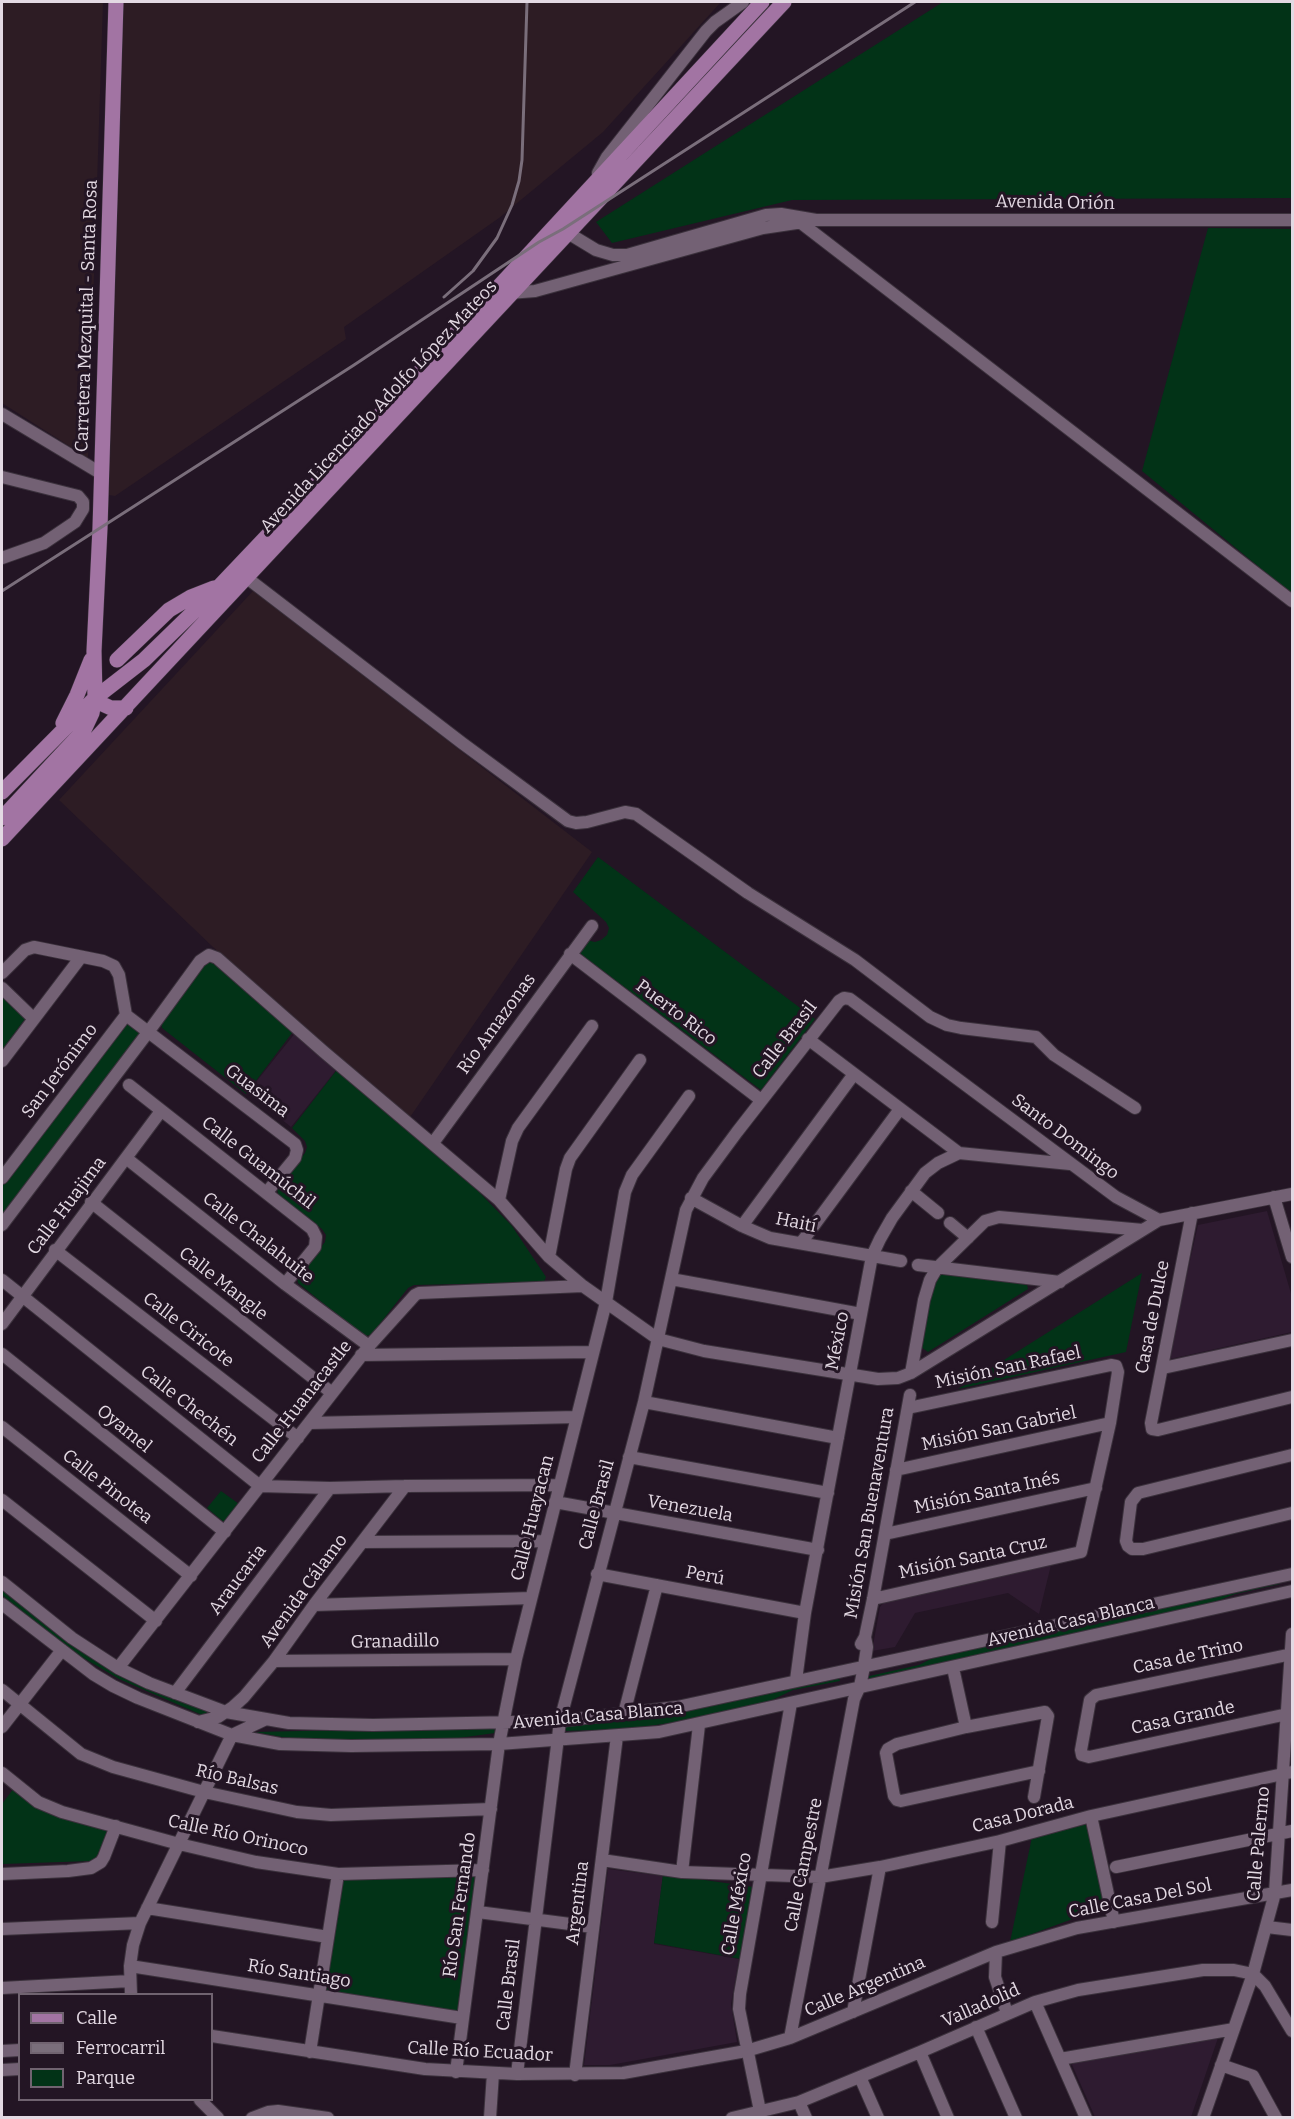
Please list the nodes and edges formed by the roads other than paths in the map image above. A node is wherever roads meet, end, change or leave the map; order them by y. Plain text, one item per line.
1 (116, 2) edge
2 (743, 2) edge
3 (762, 2) edge
4 (784, 2) edge
5 (593, 182) junction
6 (596, 203) junction
7 (795, 219) junction
8 (1293, 220) edge
9 (555, 223) junction
10 (568, 233) junction
11 (628, 260) junction
12 (496, 288) junction
13 (512, 293) junction
14 (2, 414) edge
15 (102, 474) junction
16 (2, 477) edge
17 (2, 558) edge
18 (247, 578) junction
19 (219, 586) junction
20 (1293, 601) edge
21 (95, 632) junction
22 (94, 651) junction
23 (117, 660) junction
24 (144, 660) junction
25 (95, 698) junction
26 (126, 708) junction
27 (57, 734) junction
28 (2, 792) edge
29 (2, 818) edge
30 (2, 839) edge
31 (592, 926) dead end
32 (570, 954) junction
33 (81, 957) junction
34 (2, 973) edge
35 (2, 988) edge
36 (844, 998) joint
37 (126, 1015) junction
38 (33, 1018) junction
39 (592, 1026) dead end
40 (149, 1031) junction
41 (808, 1039) junction
42 (640, 1060) dead end
43 (2, 1062) edge
44 (854, 1074) junction
45 (129, 1085) dead end
46 (689, 1096) dead end
47 (761, 1100) junction
48 (1135, 1108) dead end
49 (900, 1109) junction
50 (161, 1111) junction
51 (433, 1143) junction
52 (959, 1153) junction
53 (126, 1158) junction
54 (1071, 1164) junction
55 (2, 1178) edge
56 (910, 1191) junction
57 (267, 1192) junction
58 (1293, 1194) edge
59 (1274, 1197) junction
60 (691, 1198) junction
61 (499, 1200) junction
62 (91, 1202) junction
63 (938, 1213) dead end
64 (1192, 1213) junction
65 (1159, 1220) junction
66 (950, 1222) dead end
67 (2, 1225) edge
68 (742, 1226) junction
69 (1143, 1230) junction
70 (968, 1238) junction
71 (801, 1244) junction
72 (56, 1250) junction
73 (872, 1256) junction
74 (549, 1257) junction
75 (1293, 1257) edge
76 (901, 1262) dead end
77 (918, 1265) dead end
78 (937, 1268) junction
79 (671, 1279) junction
80 (2, 1280) edge
81 (1060, 1282) junction
82 (285, 1284) junction
83 (583, 1286) junction
84 (22, 1297) junction
85 (606, 1302) junction
86 (861, 1314) junction
87 (2, 1324) edge
88 (658, 1339) junction
89 (1293, 1340) edge
90 (365, 1351) junction
91 (593, 1352) junction
92 (2, 1354) edge
93 (1162, 1368) junction
94 (912, 1373) junction
95 (850, 1374) junction
96 (332, 1393) junction
97 (1293, 1397) edge
98 (909, 1401) joint
99 (644, 1402) junction
100 (577, 1417) junction
101 (309, 1423) junction
102 (1110, 1423) junction
103 (2, 1427) edge
104 (298, 1438) junction
105 (838, 1438) junction
106 (1293, 1455) edge
107 (629, 1457) junction
108 (896, 1470) junction
109 (560, 1485) junction
110 (260, 1486) junction
111 (405, 1486) junction
112 (330, 1488) junction
113 (1096, 1488) junction
114 (828, 1493) junction
115 (2, 1500) edge
116 (555, 1502) junction
117 (1293, 1513) edge
118 (613, 1514) junction
119 (225, 1532) junction
120 (885, 1534) junction
121 (546, 1541) junction
122 (362, 1542) junction
123 (818, 1550) junction
124 (597, 1574) junction
125 (1293, 1574) edge
126 (191, 1576) junction
127 (2, 1582) edge
128 (657, 1586) junction
129 (1293, 1591) edge
130 (531, 1598) junction
131 (873, 1599) junction
132 (2, 1604) edge
133 (314, 1605) junction
134 (805, 1613) junction
135 (156, 1621) junction
136 (1293, 1635) edge
137 (62, 1650) junction
138 (1292, 1654) edge
139 (104, 1659) junction
140 (516, 1659) junction
141 (274, 1661) junction
142 (118, 1668) junction
143 (860, 1668) junction
144 (953, 1668) junction
145 (93, 1674) junction
146 (796, 1680) junction
147 (2, 1690) edge
148 (856, 1691) junction
149 (175, 1693) junction
150 (791, 1703) junction
151 (20, 1704) junction
152 (226, 1712) junction
153 (1290, 1713) edge
154 (624, 1714) junction
155 (264, 1720) junction
156 (560, 1721) junction
157 (198, 1722) junction
158 (503, 1722) junction
159 (699, 1725) junction
160 (2, 1727) edge
161 (966, 1727) junction
162 (232, 1735) junction
163 (617, 1736) junction
164 (557, 1740) junction
165 (499, 1744) junction
166 (1082, 1755) joint
167 (1039, 1771) junction
168 (2, 1773) edge
169 (1288, 1773) edge
170 (204, 1792) junction
171 (1034, 1797) dead end
172 (491, 1809) junction
173 (1091, 1816) junction
174 (116, 1826) junction
175 (1293, 1831) edge
176 (1279, 1833) junction
177 (1000, 1841) junction
178 (179, 1844) junction
179 (602, 1860) junction
180 (880, 1867) junction
181 (1116, 1867) dead end
182 (483, 1870) junction
183 (682, 1872) junction
184 (2, 1874) edge
185 (338, 1874) junction
186 (760, 1875) junction
187 (820, 1877) junction
188 (1293, 1890) edge
189 (1275, 1893) junction
190 (147, 1908) junction
191 (478, 1912) junction
192 (535, 1920) junction
193 (992, 1922) dead end
194 (1114, 1922) junction
195 (140, 1923) junction
196 (593, 1927) junction
197 (1267, 1927) junction
198 (2, 1929) edge
199 (1293, 1930) edge
200 (328, 1937) junction
201 (996, 1952) junction
202 (130, 1966) junction
203 (1253, 1974) junction
204 (130, 1982) junction
205 (2, 1988) edge
206 (131, 1993) edge
207 (319, 1996) junction
208 (1035, 2002) junction
209 (853, 2012) junction
210 (1007, 2013) junction
211 (462, 2018) junction
212 (976, 2027) junction
213 (1234, 2029) junction
214 (1293, 2031) edge
215 (213, 2036) edge
216 (790, 2038) junction
217 (18, 2050) edge
218 (2, 2051) edge
219 (746, 2051) junction
220 (310, 2052) junction
221 (920, 2052) junction
222 (1060, 2059) junction
223 (1221, 2065) junction
224 (18, 2069) edge
225 (2, 2070) edge
226 (456, 2072) junction
227 (493, 2073) junction
228 (517, 2074) junction
229 (575, 2075) junction
230 (860, 2077) junction
231 (201, 2101) edge
232 (799, 2102) junction
233 (760, 2112) junction
234 (1274, 2116) edge
235 (218, 2118) edge
236 (252, 2118) edge
237 (328, 2118) edge
238 (490, 2118) edge
239 (732, 2118) edge
240 (806, 2118) edge
241 (878, 2118) edge
242 (948, 2118) edge
243 (1016, 2118) edge
244 (1086, 2118) edge
245 (1203, 2118) edge

1 - 15 main road, Carretera Mezquital - Santa Rosa
2 - 5 street
3 - 5 main road, Avenida Licenciado Adolfo López Mateos
4 - 6 main road, Avenida Licenciado Adolfo López Mateos
5 - 6 street
5 - 9 main road, Avenida Licenciado Adolfo López Mateos
6 - 10 main road, Avenida Licenciado Adolfo López Mateos
7 - 8 street, Avenida Orión
7 - 11 street, Avenida Orión
7 - 20 street
9 - 10 street, Avenida Orión
9 - 12 main road, Avenida Licenciado Adolfo López Mateos
10 - 11 street, Avenida Orión
10 - 13 main road, Avenida Licenciado Adolfo López Mateos
11 - 13 street, Avenida Orión
12 - 13 street, Avenida Orión
12 - 19 main road, Avenida Licenciado Adolfo López Mateos
13 - 18 main road, Avenida Licenciado Adolfo López Mateos
14 - 15 street
15 - 21 main road, Carretera Mezquital - Santa Rosa
16 - 17 street
18 - 26 main road, Avenida Licenciado Adolfo López Mateos
18 - 48 street
19 - 23 main road
19 - 24 main road, Avenida Licenciado Adolfo López Mateos
21 - 22 main road, Carretera Mezquital - Santa Rosa
21 - 23 main road
22 - 25 main road
22 - 27 main road
23 - 24 main road
24 - 25 main road, Avenida Licenciado Adolfo López Mateos
25 - 26 main road
25 - 27 main road, Avenida Licenciado Adolfo López Mateos
25 - 29 main road
26 - 30 main road, Avenida Licenciado Adolfo López Mateos
27 - 28 main road, Avenida Licenciado Adolfo López Mateos
31 - 32 street, Río Amazonas
32 - 47 street, Puerto Rico
32 - 51 street, Río Amazonas
33 - 34 street
33 - 37 street
33 - 38 street
35 - 38 street
36 - 41 street, Calle Brasil
36 - 54 street, Santo Domingo
37 - 40 street
37 - 55 street, San Jerónimo
38 - 43 street
39 - 61 street
40 - 51 street
40 - 57 street, Guasima
40 - 67 street
41 - 44 street
41 - 47 street, Calle Brasil
42 - 74 street
44 - 49 street
44 - 68 street
45 - 50 street, Calle Guamúchil
46 - 85 street, Calle Huayacan
47 - 60 street, Calle Brasil
49 - 52 street
49 - 71 street
50 - 53 street, Calle Huajima
50 - 57 street, Calle Guamúchil
51 - 61 street
52 - 54 street
52 - 56 street, México
53 - 62 street, Calle Huajima
53 - 82 street, Calle Chalahuite
54 - 65 street, Santo Domingo
56 - 63 street
56 - 73 street, México
57 - 82 street, Calle Guamúchil
58 - 59 street
59 - 64 street
59 - 75 street
60 - 68 street, Haití
60 - 79 street, Calle Brasil
61 - 74 street
62 - 72 street, Calle Huajima
62 - 96 street, Calle Mangle
64 - 65 street
64 - 93 street, Casa de Dulce
65 - 69 street
66 - 70 street
68 - 71 street, Haití
69 - 70 street
69 - 81 street
70 - 78 street
71 - 73 street, Haití
72 - 84 street, Calle Huajima
72 - 104 street, Calle Ciricote
73 - 76 street, Haití
73 - 86 street, México
74 - 83 street
77 - 78 street
78 - 81 street
78 - 94 street
79 - 86 street
79 - 88 street, Calle Brasil
80 - 84 street, Calle Chechén
81 - 94 street
82 - 90 street, Calle Chalahuite
83 - 85 street
83 - 90 street, Calle Huanacastle
84 - 87 street, Calle Huajima
84 - 110 street, Calle Chechén
85 - 88 street
85 - 91 street, Calle Huayacan
86 - 95 street, México
88 - 95 street
88 - 99 street, Calle Brasil
89 - 93 street
90 - 91 street
90 - 96 street, Calle Huanacastle
91 - 100 street, Calle Huayacan
92 - 119 street, Oyamel
93 - 97 street, Casa de Dulce
94 - 95 street
95 - 105 street, México
96 - 101 street, Calle Huanacastle
98 - 102 street, Misión San Rafael
98 - 108 street, Misión San Buenaventura
99 - 105 street
99 - 107 street, Calle Brasil
100 - 101 street
100 - 109 street, Calle Huayacan
101 - 104 street, Calle Huanacastle
102 - 108 street, Misión San Gabriel
102 - 113 street
103 - 126 street, Calle Pinotea
104 - 110 street, Calle Huanacastle
105 - 114 street, México
106 - 117 street
107 - 114 street
107 - 118 street, Calle Brasil
108 - 120 street, Misión San Buenaventura
109 - 111 street
109 - 116 street, Calle Huayacan
110 - 112 street
110 - 119 street, Calle Huanacastle
111 - 112 street
111 - 122 street, Avenida Cálamo
112 - 149 street, Araucaria
113 - 120 street, Misión Santa Inés
113 - 131 street, Misión Santa Cruz
114 - 123 street, México
115 - 135 street
116 - 118 street, Venezuela
116 - 121 street, Calle Huayacan
118 - 123 street, Venezuela
118 - 124 street, Calle Brasil
119 - 126 street, Calle Huanacastle
120 - 131 street, Misión San Buenaventura
121 - 122 street
121 - 130 street, Calle Huayacan
122 - 133 street, Avenida Cálamo
123 - 134 street, México
124 - 128 street, Perú
124 - 156 street, Calle Brasil
125 - 143 street, Avenida Casa Blanca
126 - 135 street, Calle Huanacastle
127 - 139 street, Avenida Casa Blanca
128 - 134 street, Perú
128 - 154 street
129 - 144 street, Avenida Casa Blanca
130 - 133 street
130 - 140 street, Calle Huayacan
131 - 143 street, Misión San Buenaventura
132 - 137 street, Avenida Casa Blanca
133 - 141 street, Avenida Cálamo
134 - 146 street, México
135 - 142 street, Calle Huanacastle
136 - 138 street, Calle Palermo
137 - 145 street, Avenida Casa Blanca
137 - 151 street
138 - 153 street, Calle Palermo
138 - 166 street, Casa de Trino
139 - 142 street, Avenida Casa Blanca
139 - 145 street
140 - 141 street, Granadillo
140 - 158 street, Calle Huayacan
141 - 152 street, Avenida Cálamo
142 - 149 street, Avenida Casa Blanca
143 - 146 street, Avenida Casa Blanca
143 - 148 street, Calle Campestre
144 - 148 street, Avenida Casa Blanca
144 - 161 street
145 - 157 street, Avenida Casa Blanca
146 - 154 street, Avenida Casa Blanca
147 - 151 street, Río Balsas
148 - 150 street, Avenida Casa Blanca
148 - 187 street, Calle Campestre
149 - 152 street, Avenida Casa Blanca
150 - 159 street, Avenida Casa Blanca
150 - 186 street, Calle México
151 - 160 street
151 - 170 street, Río Balsas
152 - 155 street, Avenida Casa Blanca
152 - 157 street
152 - 162 street
153 - 166 street, Casa Grande
153 - 169 street, Calle Palermo
154 - 156 street, Avenida Casa Blanca
155 - 158 street, Avenida Casa Blanca
155 - 162 street
156 - 158 street, Avenida Casa Blanca
156 - 164 street, Calle Brasil
157 - 162 street, Avenida Casa Blanca
158 - 165 street, Calle Huayacan
159 - 163 street, Avenida Casa Blanca
159 - 183 street
161 - 167 street
161 - 167 street
162 - 165 street, Avenida Casa Blanca
162 - 170 street
163 - 164 street, Avenida Casa Blanca
163 - 179 street, Argentina
164 - 165 street, Avenida Casa Blanca
164 - 192 street, Calle Brasil
165 - 172 street, Río San Fernando
167 - 171 street
168 - 174 street, Calle Río Orinoco
169 - 173 street, Casa Dorada
169 - 176 street, Calle Palermo
170 - 172 street, Río Balsas
170 - 178 street
172 - 182 street, Río San Fernando
173 - 177 street, Casa Dorada
173 - 194 street
174 - 178 street, Calle Río Orinoco
174 - 184 street
175 - 176 street
176 - 181 street
176 - 189 street, Calle Palermo
177 - 180 street, Casa Dorada
177 - 193 street
178 - 185 street, Calle Río Orinoco
178 - 190 street
179 - 183 street, Casa Dorada
179 - 196 street, Argentina
180 - 187 street, Casa Dorada
180 - 209 street
182 - 185 street, Calle Río Orinoco
182 - 191 street, Río San Fernando
183 - 186 street, Casa Dorada
185 - 200 street
186 - 187 street, Casa Dorada
186 - 219 street, Calle México
187 - 216 street, Calle Campestre
188 - 189 street, Calle Casa Del Sol
189 - 194 street, Calle Casa Del Sol
189 - 197 street, Calle Palermo
190 - 195 street
190 - 200 street
191 - 192 street
191 - 211 street, Río San Fernando
192 - 196 street
192 - 228 street, Calle Brasil
194 - 201 street, Calle Casa Del Sol
195 - 198 street
195 - 202 street
196 - 229 street, Argentina
197 - 199 street
197 - 203 street, Calle Palermo
200 - 207 street
201 - 209 street, Calle Argentina
201 - 210 street
202 - 204 street
202 - 207 street, Río Santiago
203 - 208 street, Valladolid
203 - 213 street, Calle Palermo
203 - 214 street
204 - 205 street
204 - 206 street
207 - 211 street, Río Santiago
207 - 220 street
208 - 210 street, Valladolid
208 - 222 street
209 - 216 street, Calle Argentina
210 - 212 street, Valladolid
211 - 226 street, Río San Fernando
212 - 221 street, Valladolid
212 - 243 street
213 - 222 street
213 - 223 street, Calle Palermo
215 - 220 street, Calle Río Ecuador
216 - 219 street, Calle Argentina
217 - 218 street
219 - 229 street, Calle Río Ecuador
219 - 233 street, Calle México
220 - 226 street, Calle Río Ecuador
221 - 230 street, Valladolid
221 - 242 street
222 - 244 street
223 - 234 street
223 - 245 street, Calle Palermo
224 - 225 street
226 - 227 street, Calle Río Ecuador
227 - 228 street, Calle Río Ecuador
227 - 238 street
228 - 229 street, Calle Río Ecuador
230 - 232 street, Valladolid
230 - 241 street
231 - 235 street
232 - 233 street, Valladolid
232 - 240 street
233 - 239 street, Valladolid
236 - 237 street

